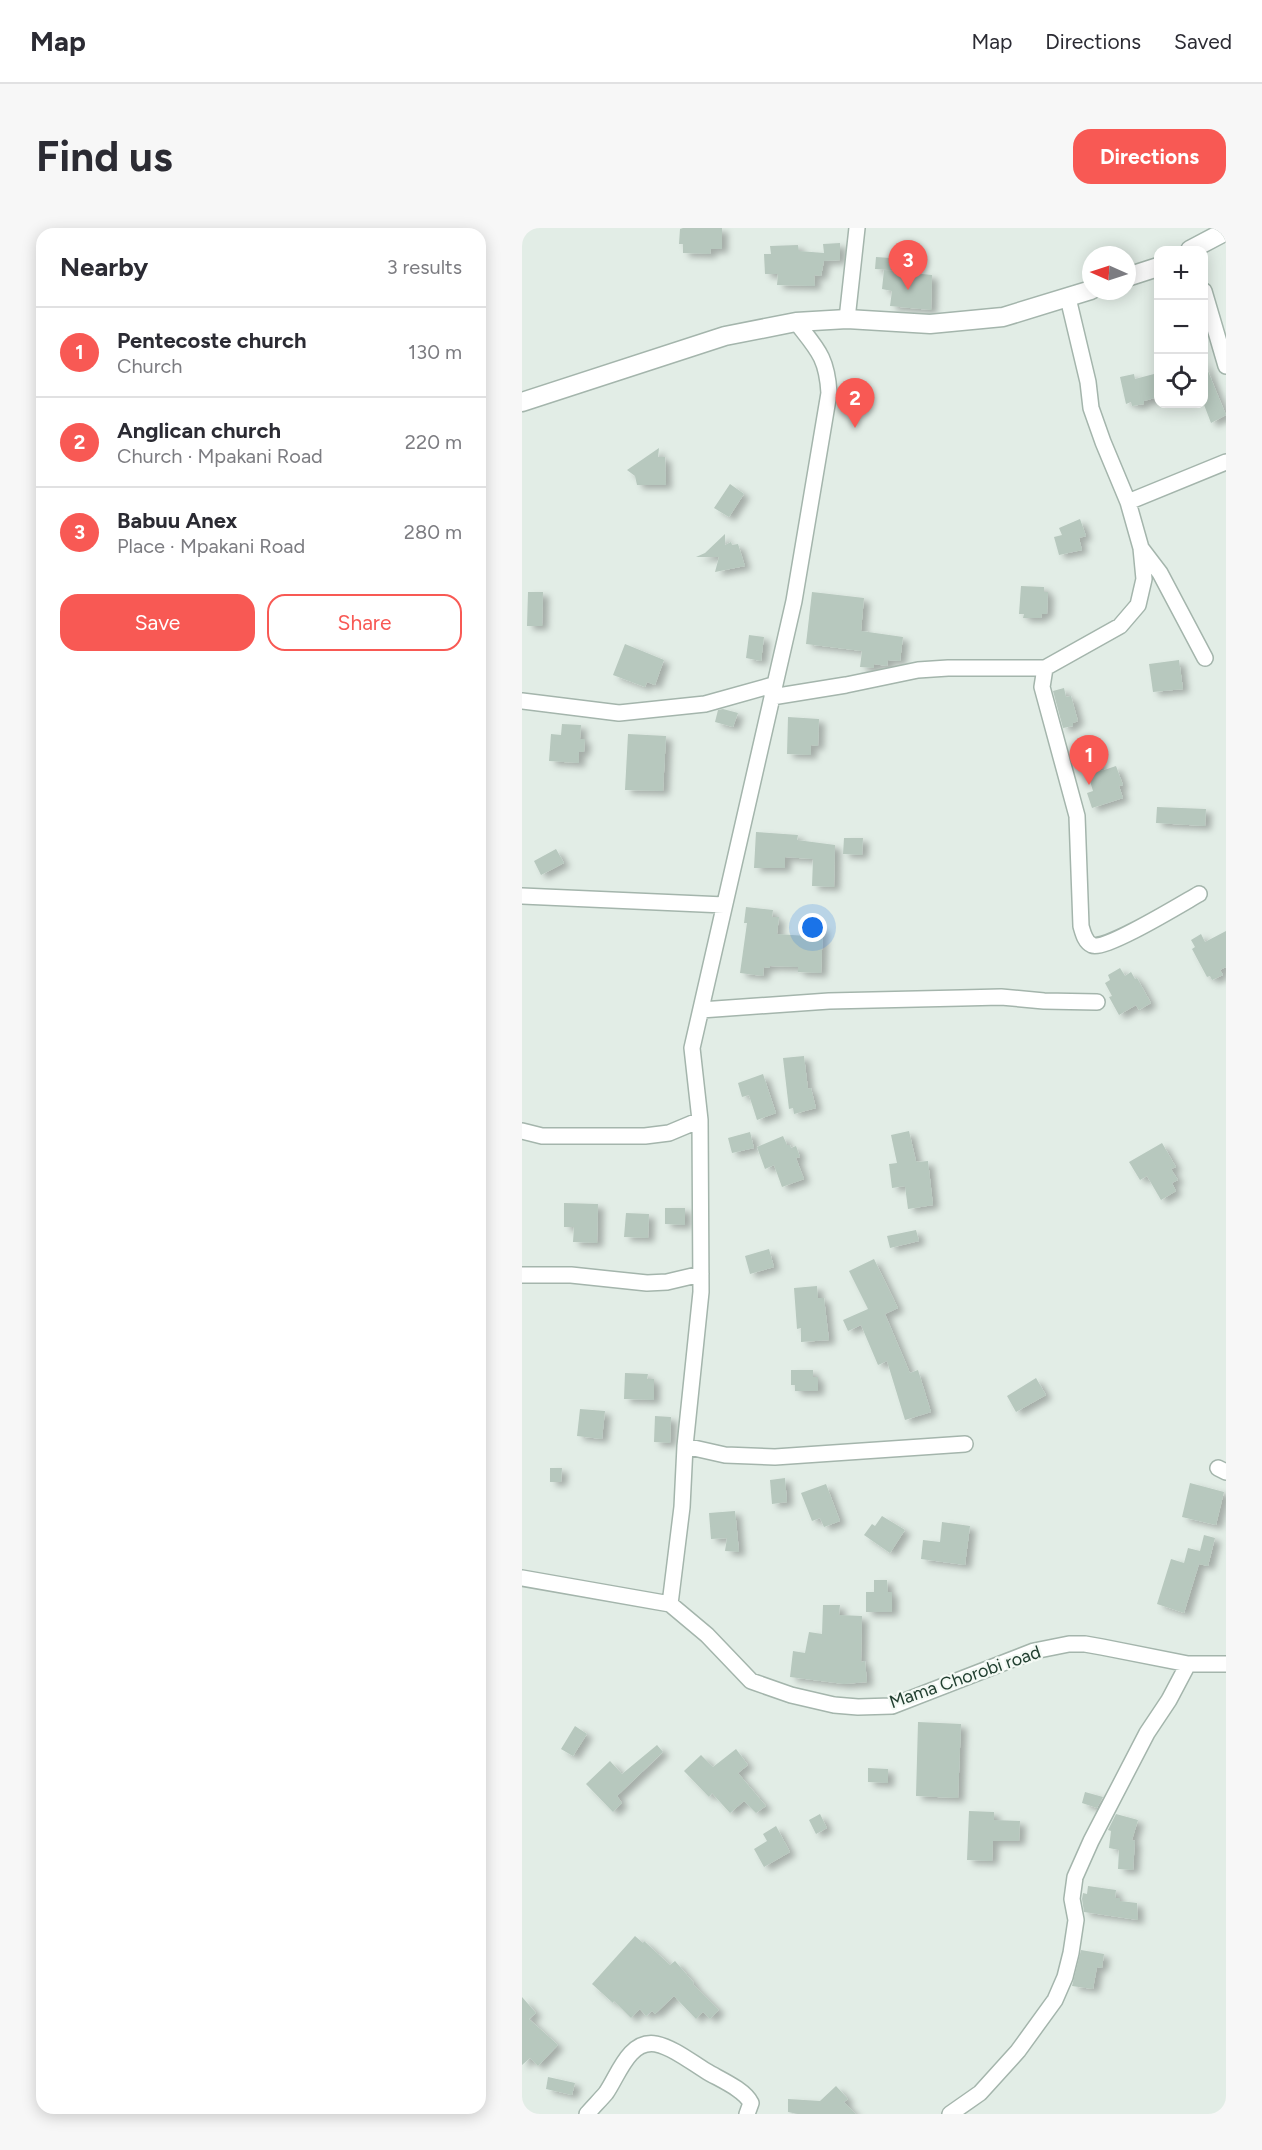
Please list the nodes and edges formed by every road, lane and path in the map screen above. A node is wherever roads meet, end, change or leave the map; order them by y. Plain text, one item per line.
1 (857, 228) edge
2 (1226, 231) edge
3 (1198, 246) edge
4 (1154, 268) edge
5 (1136, 275) edge
6 (1082, 293) edge
7 (1068, 298) junction
8 (1206, 300) edge
9 (847, 319) junction
10 (796, 322) junction
11 (1226, 366) edge
12 (522, 402) edge
13 (1226, 462) edge
14 (1128, 502) junction
15 (1141, 549) junction
16 (1205, 658) dead end
17 (1045, 668) junction
18 (772, 691) junction
19 (522, 701) edge
20 (1199, 894) dead end
21 (522, 896) edge
22 (724, 905) junction
23 (1097, 1002) dead end
24 (701, 1010) junction
25 (700, 1120) junction
26 (522, 1131) edge
27 (701, 1274) junction
28 (522, 1275) edge
29 (965, 1444) dead end
30 (685, 1446) junction
31 (522, 1578) edge
32 (670, 1604) junction
33 (1188, 1664) junction
34 (1226, 1664) edge
35 (587, 2114) edge
36 (747, 2114) edge
37 (950, 2114) edge

1 - 9 street
2 - 3 street
4 - 5 street
6 - 7 street
7 - 9 street
7 - 14 street
8 - 11 street
9 - 10 street
10 - 12 street
10 - 18 street
13 - 14 street
14 - 15 street
15 - 16 street
15 - 17 street
17 - 18 street
17 - 20 street
18 - 19 street
18 - 22 street
21 - 22 street
22 - 24 street
23 - 24 street
24 - 25 street
25 - 26 street
25 - 27 street
27 - 28 street
27 - 30 street
29 - 30 street
30 - 32 street
31 - 32 street, Mama Chorobi road
32 - 33 street, Mama Chorobi road
33 - 34 street, Mama Chorobi road
33 - 37 street
35 - 36 street

